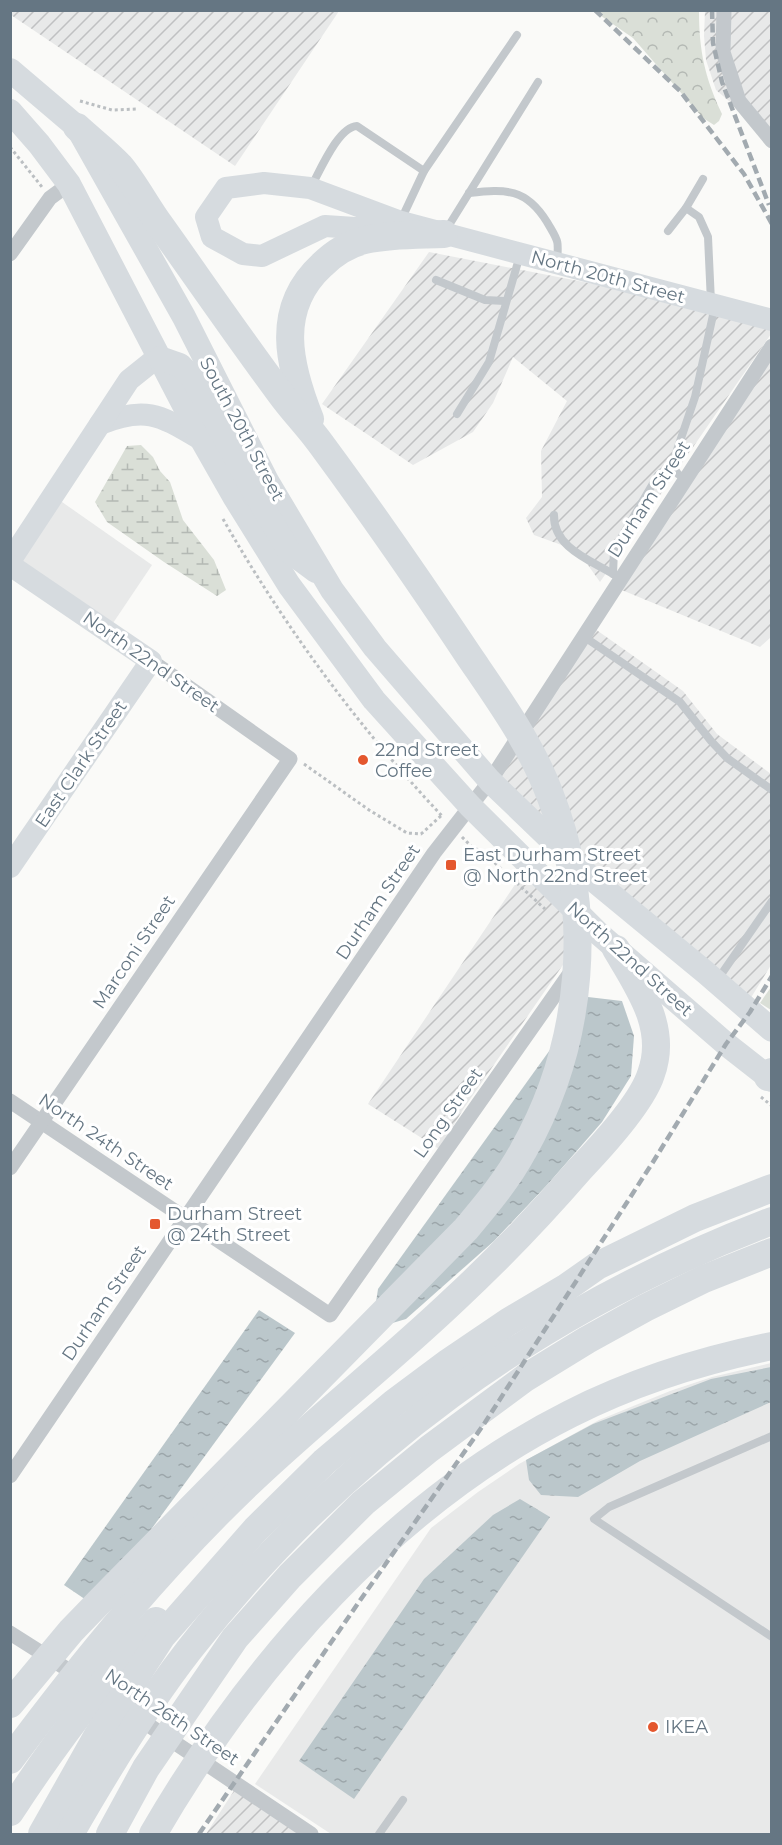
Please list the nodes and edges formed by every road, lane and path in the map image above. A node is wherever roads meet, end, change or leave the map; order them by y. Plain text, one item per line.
1 (724, 10) edge
2 (518, 35) dead end
3 (10, 70) edge
4 (538, 82) dead end
5 (137, 109) dead end
6 (10, 111) edge
7 (78, 114) junction
8 (771, 141) edge
9 (424, 171) junction
10 (703, 179) dead end
11 (69, 184) junction
12 (310, 188) junction
13 (469, 193) junction
14 (686, 208) junction
15 (400, 222) junction
16 (668, 231) dead end
17 (444, 234) junction
18 (10, 254) edge
19 (520, 254) junction
20 (557, 263) junction
21 (436, 280) dead end
22 (505, 301) junction
23 (713, 304) junction
24 (771, 320) edge
25 (771, 346) edge
26 (160, 358) junction
27 (457, 414) dead end
28 (100, 424) junction
29 (202, 440) junction
30 (319, 441) junction
31 (680, 474) junction
32 (554, 515) dead end
33 (10, 563) edge
34 (616, 577) junction
35 (325, 578) junction
36 (583, 636) junction
37 (151, 661) junction
38 (290, 759) junction
39 (490, 781) junction
40 (771, 790) edge
41 (470, 806) junction
42 (442, 815) dead end
43 (10, 867) edge
44 (771, 901) edge
45 (607, 941) junction
46 (716, 982) junction
47 (771, 1030) edge
48 (770, 1076) edge
49 (10, 1101) edge
50 (42, 1122) junction
51 (10, 1168) edge
52 (771, 1188) edge
53 (186, 1218) junction
54 (771, 1221) edge
55 (771, 1252) edge
56 (330, 1315) joint
57 (771, 1346) edge
58 (771, 1436) edge
59 (10, 1476) edge
60 (10, 1633) edge
61 (771, 1637) edge
62 (128, 1669) junction
63 (10, 1704) edge
64 (10, 1760) edge
65 (403, 1800) dead end
66 (10, 1812) edge
67 (42, 1834) edge
68 (70, 1834) edge
69 (110, 1834) edge
70 (153, 1834) edge
71 (311, 1834) edge
72 (380, 1834) edge

1 - 8 street
2 - 9 lane
3 - 7 main road, South 20th Street
4 - 13 lane
5 - 7 path
6 - 11 main road, South 20th Street
7 - 30 highway
7 - 35 main road, South 20th Street
9 - 12 lane
9 - 15 lane
10 - 14 lane
11 - 18 street
11 - 26 main road, South 20th Street
12 - 15 street, North 20th Street
12 - 17 street, North 20th Street
13 - 17 lane
13 - 20 lane
14 - 16 lane
14 - 23 lane
15 - 17 street, North 20th Street
17 - 19 street, North 20th Street
17 - 30 highway
19 - 20 street, North 20th Street
19 - 22 lane
20 - 23 street, North 20th Street
21 - 22 lane
22 - 27 lane
23 - 24 street, North 20th Street
23 - 31 lane
25 - 31 street, Durham Street
26 - 28 street
26 - 29 main road, South 20th Street
26 - 35 main road
28 - 29 street
28 - 33 street
29 - 41 main road, South 20th Street
30 - 63 highway
31 - 34 street, Durham Street
31 - 34 lane
32 - 34 lane
33 - 37 street, North 22nd Street
34 - 36 street, Durham Street
35 - 39 main road, South 20th Street
36 - 39 street, Durham Street
36 - 40 lane
37 - 38 street, North 22nd Street
37 - 43 street, East Clark Street
38 - 42 path
38 - 50 street, Marconi Street
39 - 41 street, Durham Street
39 - 46 main road, North 22nd Street
41 - 45 main road, North 22nd Street
41 - 53 street, Durham Street
44 - 46 lane
45 - 48 main road, North 22nd Street
45 - 56 street, Long Street
45 - 64 highway
46 - 47 main road, North 22nd Street
49 - 50 street, North 24th Street
50 - 51 street, Marconi Street
50 - 53 street, North 24th Street
52 - 62 highway
53 - 56 street, North 24th Street
53 - 59 street, Durham Street
54 - 68 highway
55 - 69 highway
57 - 70 highway
58 - 61 lane
60 - 71 street, North 26th Street
62 - 66 highway
62 - 67 highway
65 - 72 lane

